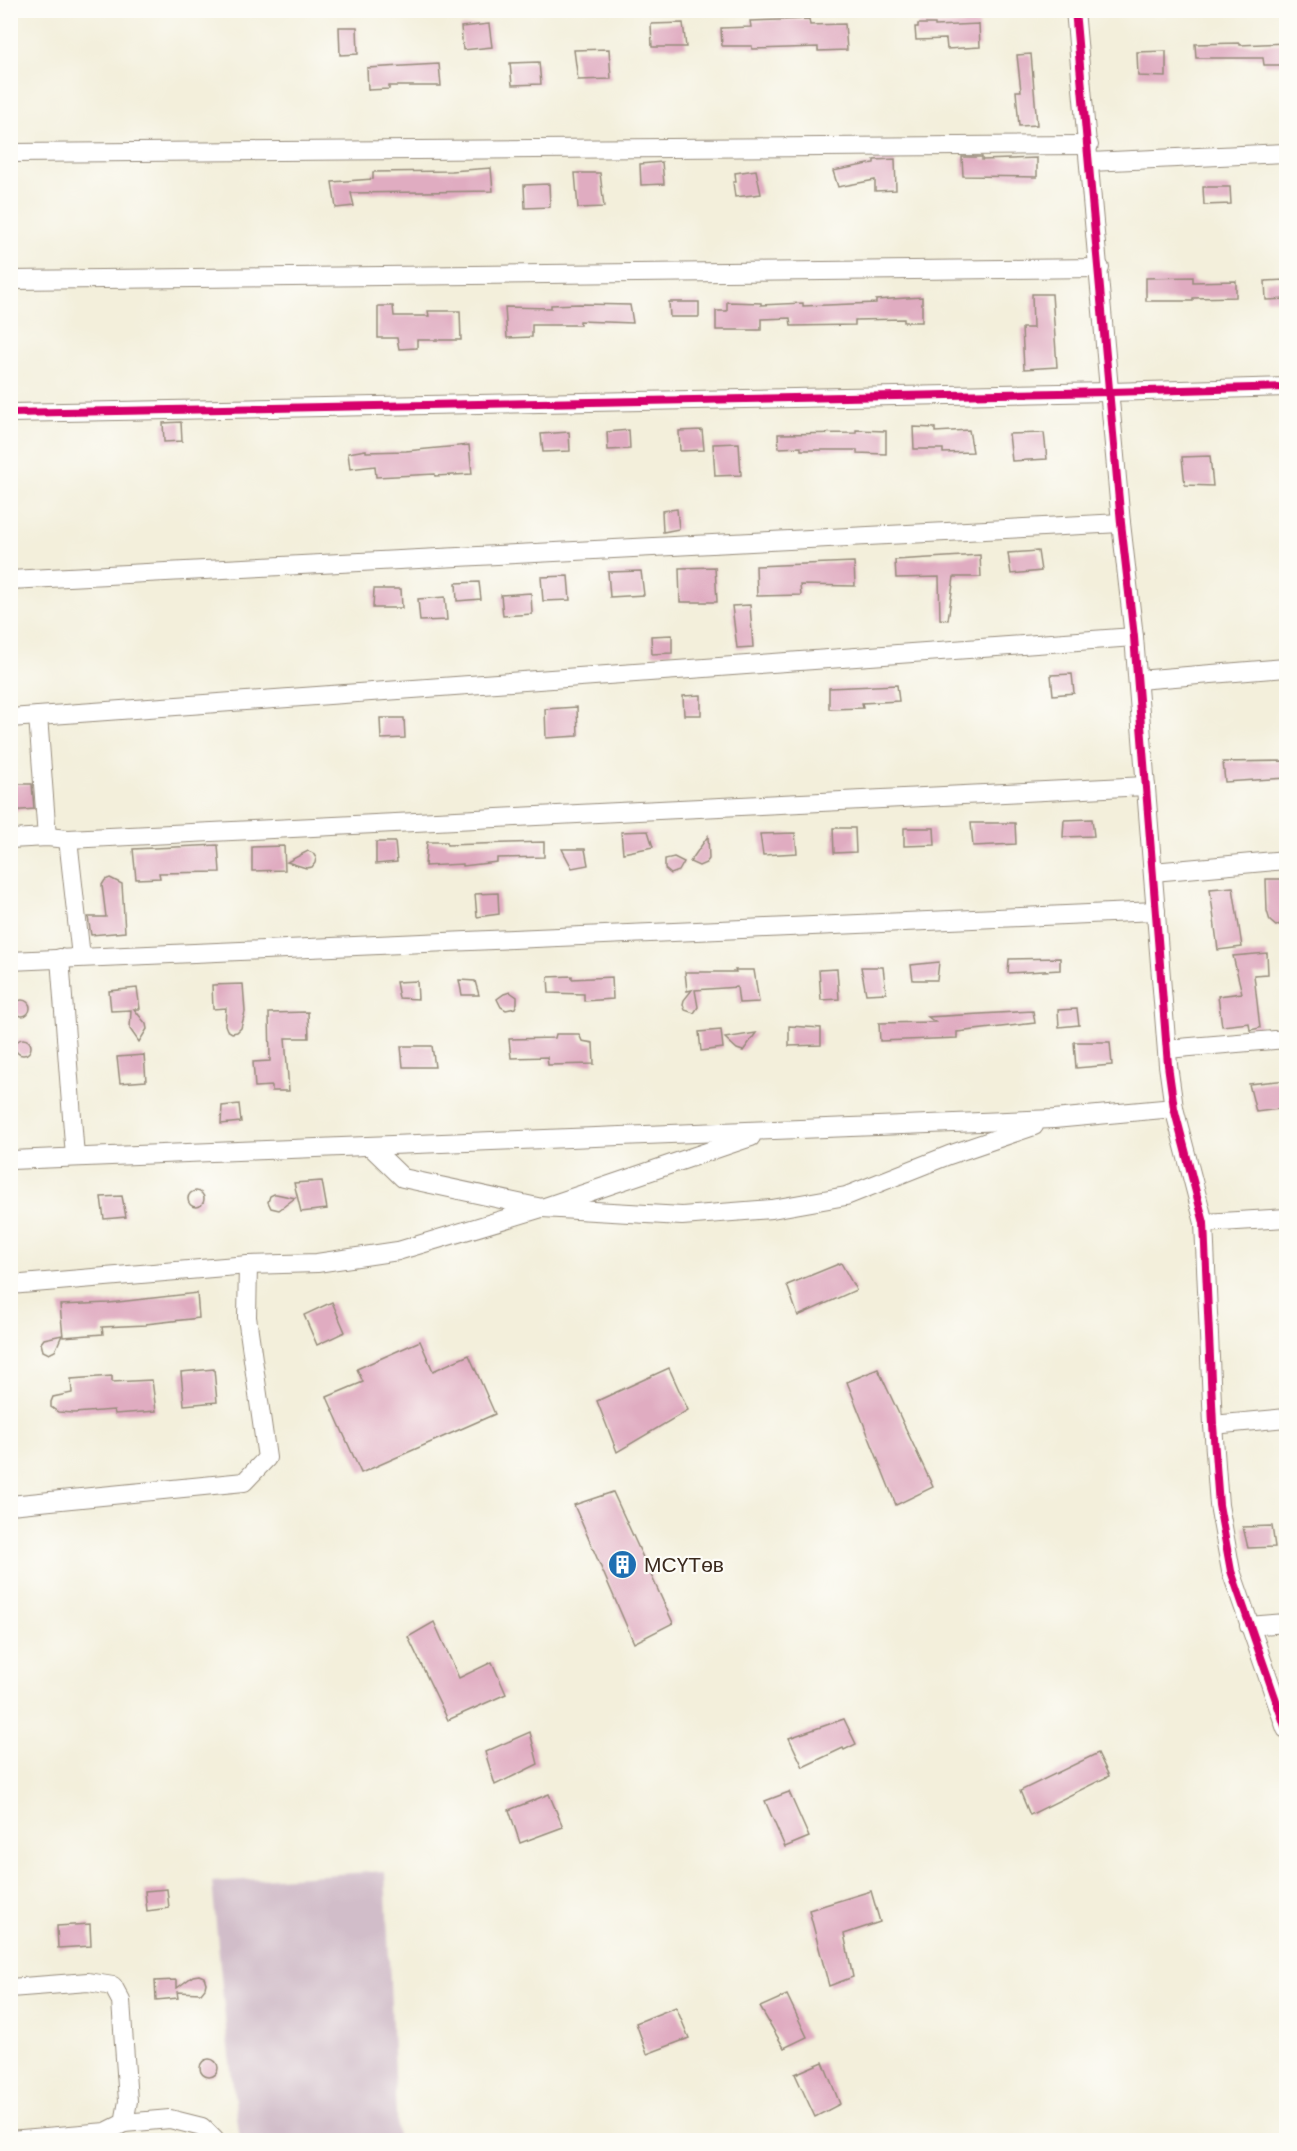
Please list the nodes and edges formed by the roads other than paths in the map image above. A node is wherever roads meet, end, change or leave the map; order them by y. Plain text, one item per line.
1 (1076, 10) edge
2 (10, 153) edge
3 (1090, 153) junction
4 (1287, 153) edge
5 (1100, 268) junction
6 (10, 280) edge
7 (1287, 387) edge
8 (1110, 392) junction
9 (10, 413) edge
10 (1122, 523) junction
11 (10, 580) edge
12 (1134, 637) junction
13 (1287, 668) edge
14 (1138, 680) junction
15 (38, 716) junction
16 (10, 718) edge
17 (1146, 786) junction
18 (47, 837) junction
19 (10, 839) edge
20 (68, 839) junction
21 (1287, 860) edge
22 (1153, 872) junction
23 (1156, 911) junction
24 (81, 957) junction
25 (60, 958) junction
26 (10, 960) edge
27 (1287, 1039) edge
28 (1167, 1048) junction
29 (1174, 1108) junction
30 (1054, 1119) junction
31 (769, 1131) junction
32 (370, 1146) junction
33 (75, 1157) junction
34 (10, 1160) edge
35 (542, 1208) junction
36 (1287, 1218) edge
37 (1204, 1223) junction
38 (248, 1265) junction
39 (10, 1285) edge
40 (1287, 1418) edge
41 (1213, 1425) junction
42 (10, 1505) edge
43 (1287, 1623) edge
44 (1250, 1626) junction
45 (1287, 1729) edge
46 (10, 1988) edge
47 (124, 2123) junction
48 (10, 2140) edge
49 (215, 2140) edge

1 - 3 street
2 - 3 street
3 - 4 street
3 - 5 street
5 - 6 street
5 - 8 street
7 - 8 street
8 - 9 street
8 - 10 street
10 - 11 street
10 - 12 street
12 - 14 street
12 - 15 street
13 - 14 street
14 - 17 street
15 - 16 street
15 - 18 street
17 - 20 street
17 - 22 street
18 - 19 street
18 - 20 street
20 - 24 street
21 - 22 street
22 - 23 street
23 - 24 street
23 - 28 street
24 - 25 street
25 - 26 street
25 - 33 street
27 - 28 street
28 - 29 street
29 - 30 street
29 - 37 street
30 - 31 street
30 - 35 street
31 - 32 street
31 - 35 street
32 - 33 street
32 - 35 street
33 - 34 street
35 - 38 street
36 - 37 street
37 - 41 street
38 - 39 street
38 - 42 street
40 - 41 street
41 - 44 street
43 - 44 street
44 - 45 street
46 - 47 street
47 - 48 street
47 - 49 street

